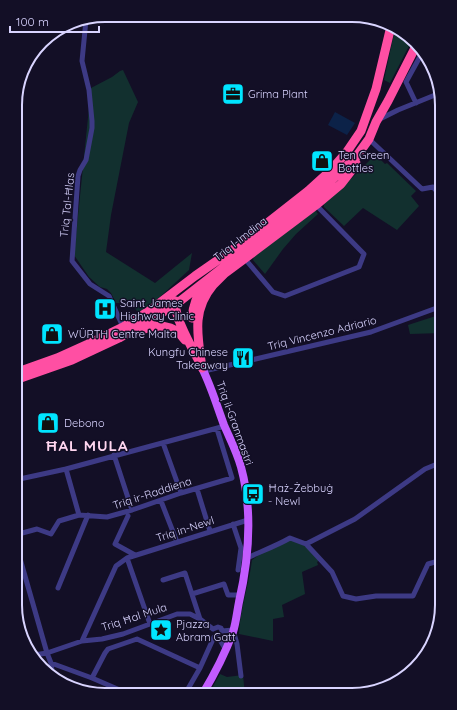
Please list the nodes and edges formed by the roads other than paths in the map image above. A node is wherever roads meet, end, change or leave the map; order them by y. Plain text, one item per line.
1 (86, 24) edge
2 (390, 31) edge
3 (414, 50) edge
4 (420, 57) edge
5 (434, 95) edge
6 (416, 103) junction
7 (393, 106) junction
8 (376, 122) junction
9 (366, 143) junction
10 (435, 189) edge
11 (316, 205) junction
12 (238, 246) junction
13 (245, 259) junction
14 (211, 277) junction
15 (175, 306) junction
16 (435, 309) edge
17 (123, 327) junction
18 (119, 338) junction
19 (22, 370) edge
20 (203, 370) junction
21 (22, 378) edge
22 (221, 427) junction
23 (164, 443) junction
24 (114, 455) junction
25 (435, 465) edge
26 (66, 469) junction
27 (22, 478) edge
28 (197, 489) junction
29 (181, 493) junction
30 (161, 500) junction
31 (132, 510) junction
32 (80, 515) junction
33 (88, 515) junction
34 (128, 516) dead end
35 (248, 520) junction
36 (233, 524) junction
37 (210, 531) junction
38 (22, 533) edge
39 (177, 542) junction
40 (306, 544) junction
41 (135, 555) junction
42 (128, 558) junction
43 (247, 558) junction
44 (435, 562) edge
45 (22, 565) edge
46 (238, 570) dead end
47 (163, 580) dead end
48 (58, 588) dead end
49 (192, 594) junction
50 (241, 595) junction
51 (200, 619) junction
52 (150, 624) junction
53 (213, 629) junction
54 (233, 630) junction
55 (222, 631) junction
56 (216, 637) junction
57 (82, 641) junction
58 (226, 650) junction
59 (47, 652) junction
60 (38, 654) edge
61 (51, 663) junction
62 (200, 668) junction
63 (52, 669) edge
64 (241, 676) dead end
65 (92, 678) junction
66 (114, 688) edge
67 (188, 688) edge
68 (205, 688) edge

1 - 17 street, Triq Tal-Ħlas
2 - 12 highway, Triq l-Imdina
3 - 7 highway, Triq l-Imdina
4 - 6 street
5 - 6 street
6 - 7 street
7 - 8 highway, Triq l-Imdina
7 - 8 street
8 - 9 highway, Triq l-Imdina
9 - 10 street
9 - 11 highway
9 - 14 highway, Triq l-Imdina
11 - 13 highway
11 - 13 street
12 - 15 highway
12 - 17 highway, Triq l-Imdina
13 - 20 highway
14 - 15 highway, Triq l-Imdina
14 - 20 highway
15 - 18 highway, Triq l-Imdina
15 - 20 highway
16 - 20 street, Triq Vincenzo Adriario
17 - 19 highway, Triq l-Imdina
18 - 20 highway
18 - 21 highway, Triq l-Imdina
20 - 22 main road, Triq il-Granmastri
22 - 23 street
22 - 28 street, Triq ir-Raddiena
22 - 35 main road, Triq il-Granmastri
23 - 24 street
23 - 29 street
24 - 26 street
24 - 31 street
25 - 40 street
26 - 27 street
26 - 32 street
28 - 29 street, Triq ir-Raddiena
28 - 37 street
29 - 30 street, Triq ir-Raddiena
30 - 31 street, Triq ir-Raddiena
30 - 39 street
31 - 33 street, Triq ir-Raddiena
32 - 33 street, Triq ir-Raddiena
32 - 38 street, Triq ir-Raddiena
33 - 48 street
34 - 41 street
35 - 36 street, Triq in-Newl
35 - 43 main road, Triq il-Granmastri
36 - 37 street, Triq in-Newl
36 - 46 street
37 - 39 street, Triq in-Newl
39 - 41 street, Triq in-Newl
40 - 43 street
40 - 44 street
41 - 42 street, Triq in-Newl
42 - 52 street
42 - 57 street, Triq in-Newl
43 - 50 main road, Triq il-Granmastri
45 - 59 street
47 - 49 street
49 - 50 street
49 - 51 street
50 - 54 main road, Triq il-Granmastri
51 - 52 street, Triq Ħal Mula
51 - 53 street, Triq Ħal Mula
52 - 57 street, Triq Ħal Mula
53 - 55 street
53 - 56 street
54 - 55 street
54 - 58 main road, Triq il-Granmastri
54 - 64 street
55 - 56 street
56 - 58 street
56 - 62 street
57 - 59 street, Triq Ħal Mula
58 - 68 main road, Triq il-Granmastri
59 - 60 street, Triq Ħal Mula
59 - 61 street
61 - 63 street
61 - 65 street
62 - 65 street
62 - 67 street
65 - 66 street

